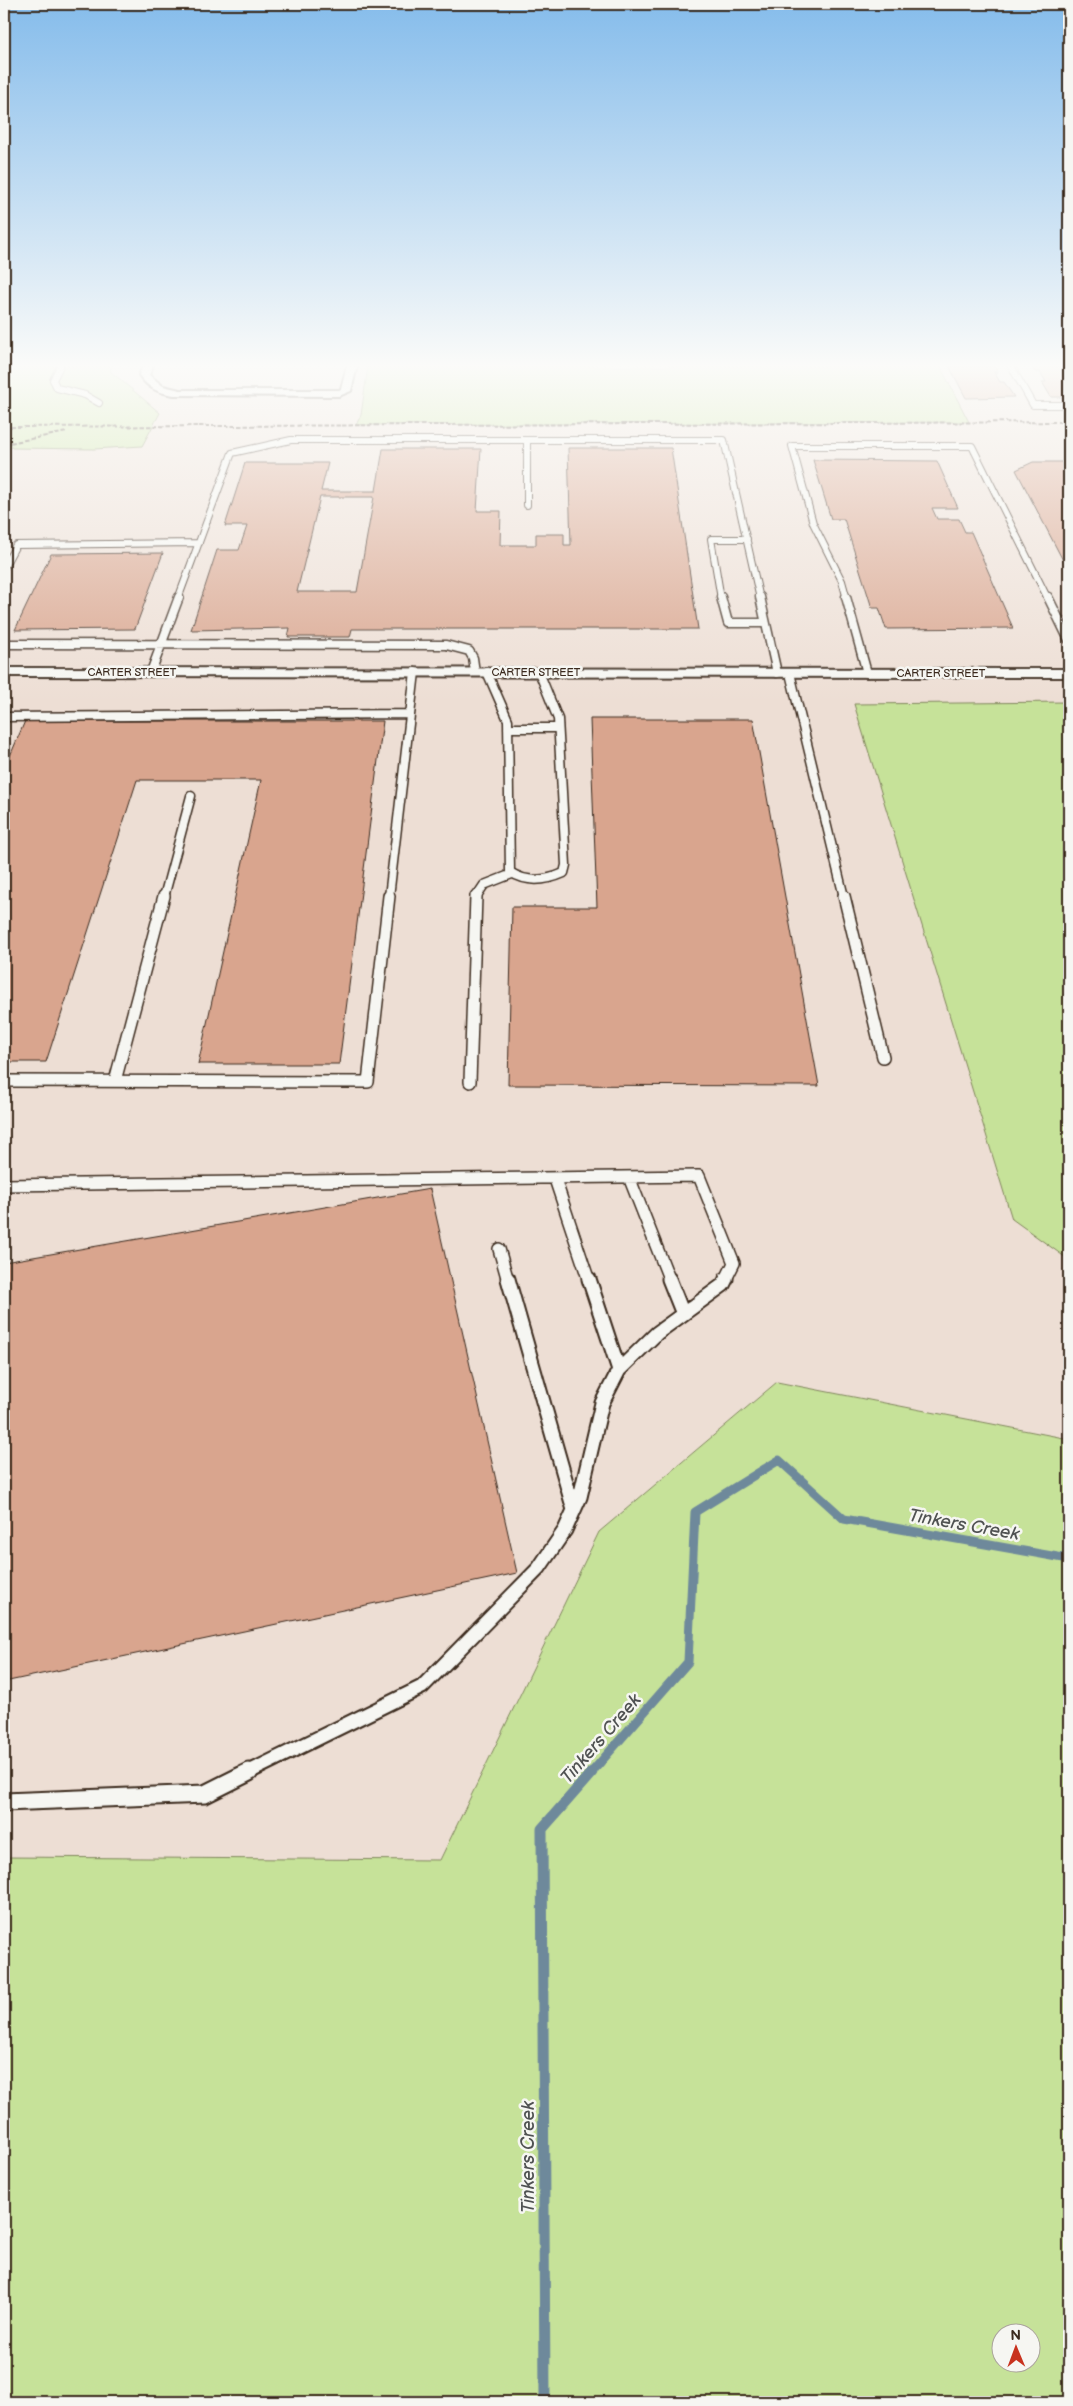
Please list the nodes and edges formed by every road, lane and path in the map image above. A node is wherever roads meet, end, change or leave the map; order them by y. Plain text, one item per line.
1 (223, 478) edge
2 (527, 478) edge
3 (733, 478) edge
4 (801, 478) edge
5 (988, 478) edge
6 (527, 505) dead end
7 (747, 539) junction
8 (199, 543) junction
9 (4, 567) edge
10 (765, 623) junction
11 (1069, 640) edge
12 (4, 644) edge
13 (161, 644) junction
14 (4, 672) edge
15 (151, 672) junction
16 (415, 672) junction
17 (481, 672) junction
18 (539, 672) junction
19 (783, 673) junction
20 (868, 673) junction
21 (1069, 673) edge
22 (410, 714) junction
23 (4, 717) edge
24 (508, 728) junction
25 (558, 728) junction
26 (191, 796) dead end
27 (512, 874) junction
28 (883, 1057) dead end
29 (4, 1081) edge
30 (116, 1081) junction
31 (470, 1082) dead end
32 (629, 1178) junction
33 (555, 1179) junction
34 (4, 1185) edge
35 (499, 1249) dead end
36 (683, 1314) junction
37 (619, 1370) junction
38 (574, 1510) junction
39 (4, 1802) edge

1 - 8 lane
2 - 6 lane
3 - 7 lane
4 - 20 lane
5 - 11 lane
7 - 10 lane
7 - 10 lane
8 - 9 lane
8 - 13 lane
10 - 19 lane
12 - 13 lane
13 - 15 lane
13 - 17 lane
14 - 15 street, CARTER STREET
15 - 16 street, CARTER STREET
16 - 17 street, CARTER STREET
16 - 22 lane
17 - 18 street, CARTER STREET
17 - 24 lane
18 - 19 street, CARTER STREET
18 - 25 lane
19 - 20 street, CARTER STREET
19 - 28 lane
20 - 21 street, CARTER STREET
22 - 23 lane
22 - 30 lane
24 - 25 lane
24 - 27 lane
25 - 27 lane
26 - 30 lane
27 - 31 lane
29 - 30 lane
32 - 33 lane
32 - 36 lane
32 - 36 lane
33 - 34 lane
33 - 37 lane
35 - 38 lane
36 - 37 lane
37 - 38 lane
38 - 39 lane

